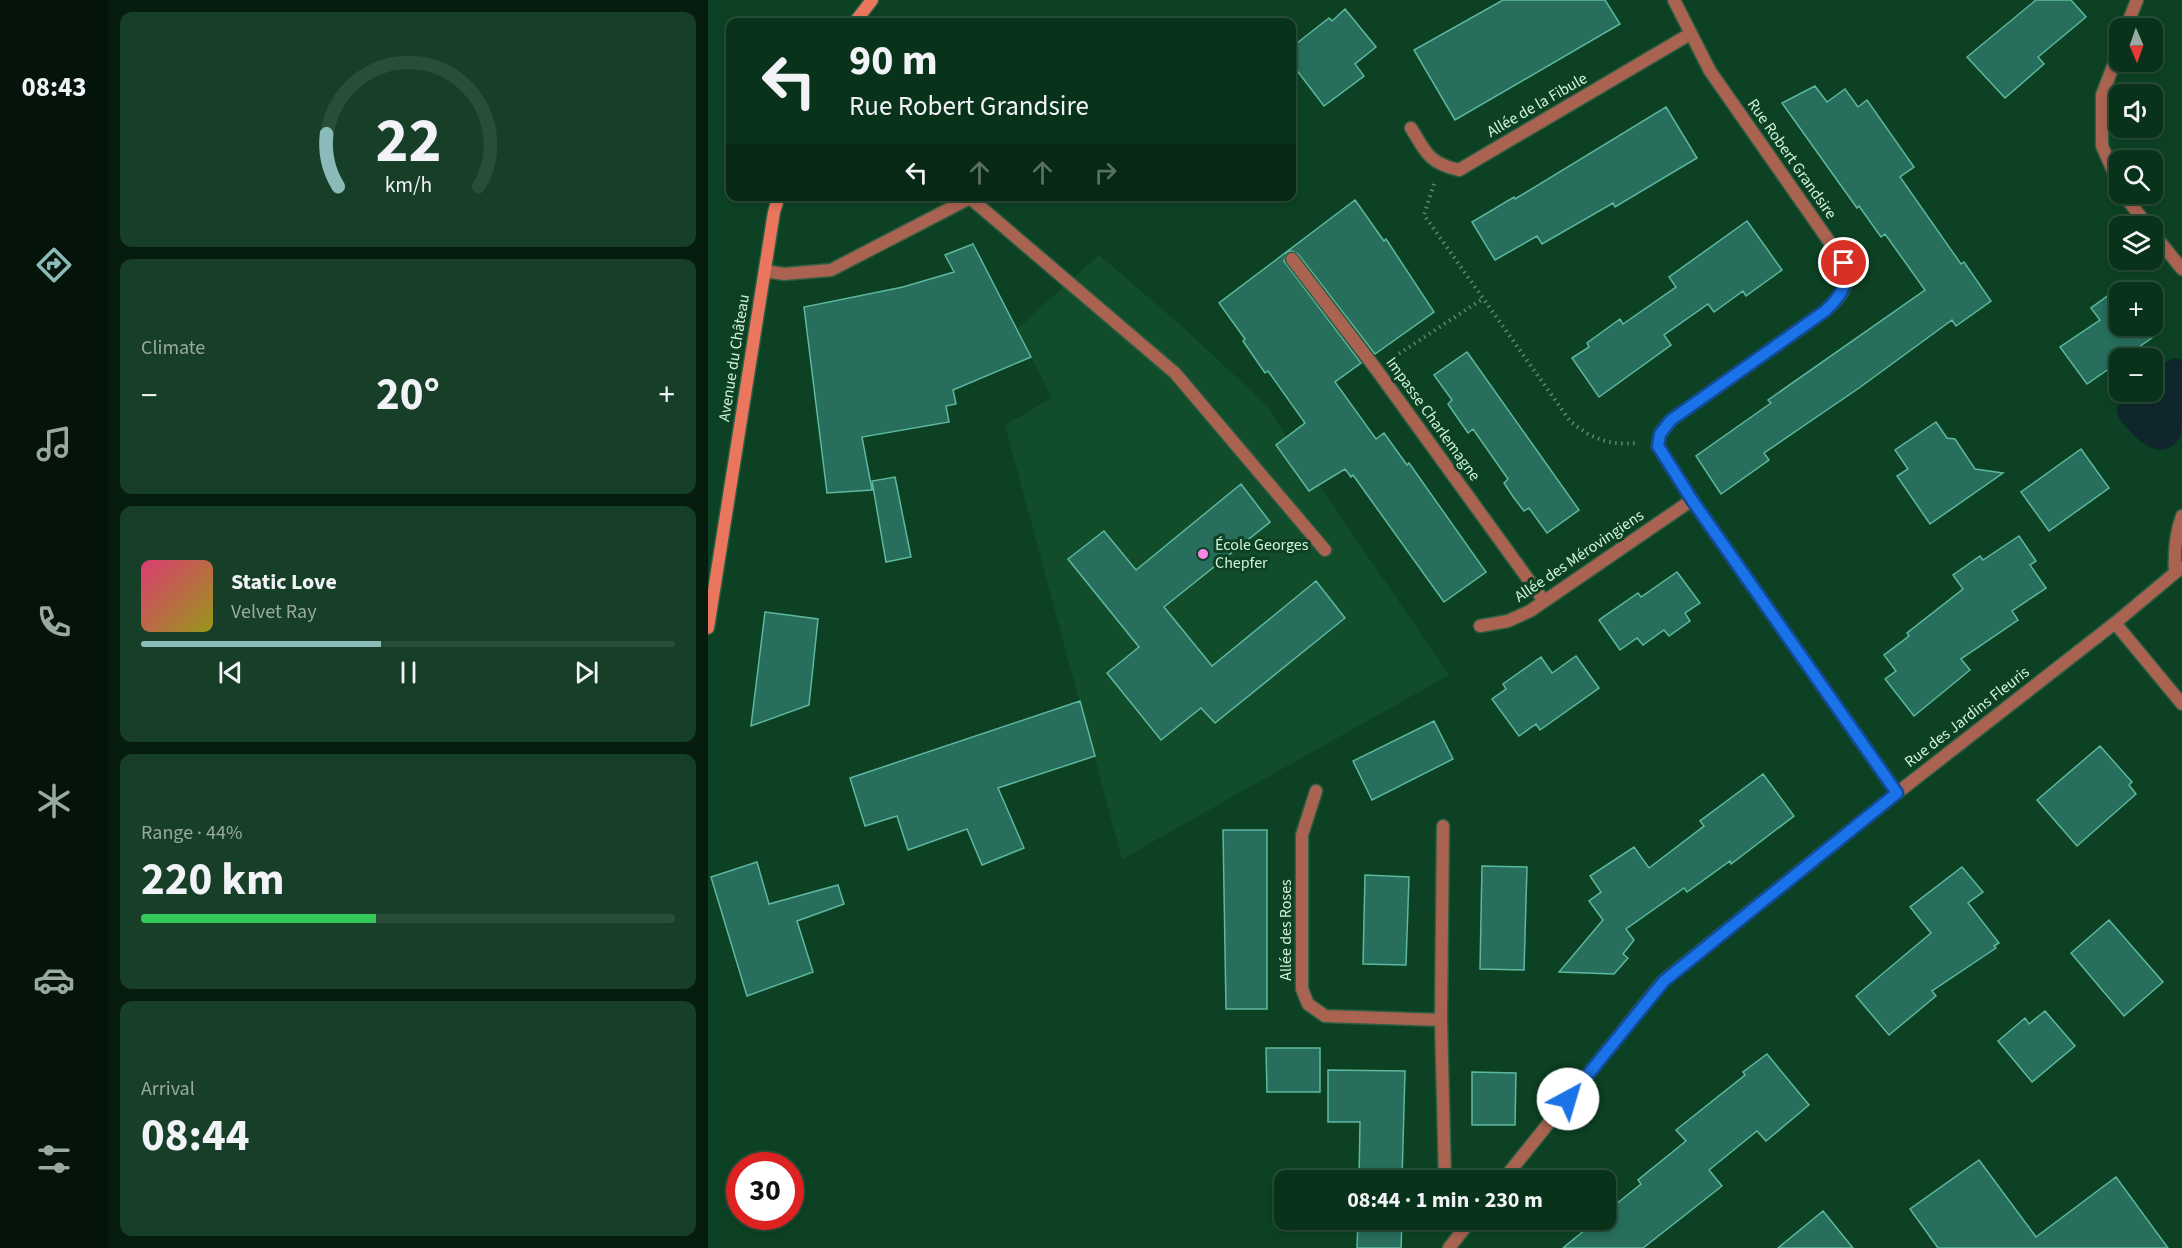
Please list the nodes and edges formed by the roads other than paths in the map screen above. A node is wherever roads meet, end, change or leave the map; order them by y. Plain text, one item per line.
1 (872, 0) edge
2 (1674, 0) edge
3 (2137, 0) edge
4 (858, 18) edge
5 (2130, 18) edge
6 (1690, 34) junction
7 (2111, 72) edge
8 (1411, 128) dead end
9 (2109, 162) edge
10 (777, 201) edge
11 (961, 201) edge
12 (974, 201) edge
13 (2131, 204) edge
14 (2140, 216) edge
15 (2163, 246) edge
16 (1292, 259) dead end
17 (2182, 269) edge
18 (765, 271) junction
19 (1692, 500) junction
20 (2182, 516) edge
21 (1325, 550) dead end
22 (2179, 570) edge
23 (1544, 601) junction
24 (2115, 623) junction
25 (1480, 626) dead end
26 (708, 628) edge
27 (2182, 704) edge
28 (1316, 791) dead end
29 (1897, 793) junction
30 (1443, 826) dead end
31 (1441, 1020) junction
32 (1445, 1170) edge
33 (1511, 1170) edge
34 (1462, 1230) edge
35 (1449, 1248) edge

1 - 4 main road
2 - 6 street, Rue Robert Grandsire
3 - 5 street
6 - 8 street, Allée de la Fibule
6 - 19 street, Rue Robert Grandsire
7 - 9 street
10 - 18 main road, Avenue du Château
11 - 18 street
12 - 21 street
13 - 14 street
15 - 17 street
16 - 23 street, Impasse Charlemagne
18 - 26 main road, Avenue du Château
19 - 23 street, Allée des Mérovingiens
19 - 29 street
20 - 22 street
22 - 24 street, Rue des Jardins Fleuris
23 - 25 street, Allée des Mérovingiens
24 - 27 street
24 - 29 street, Rue des Jardins Fleuris
28 - 31 street, Allée des Roses
29 - 33 street, Rue des Jardins Fleuris
30 - 31 street
31 - 32 street
34 - 35 street

